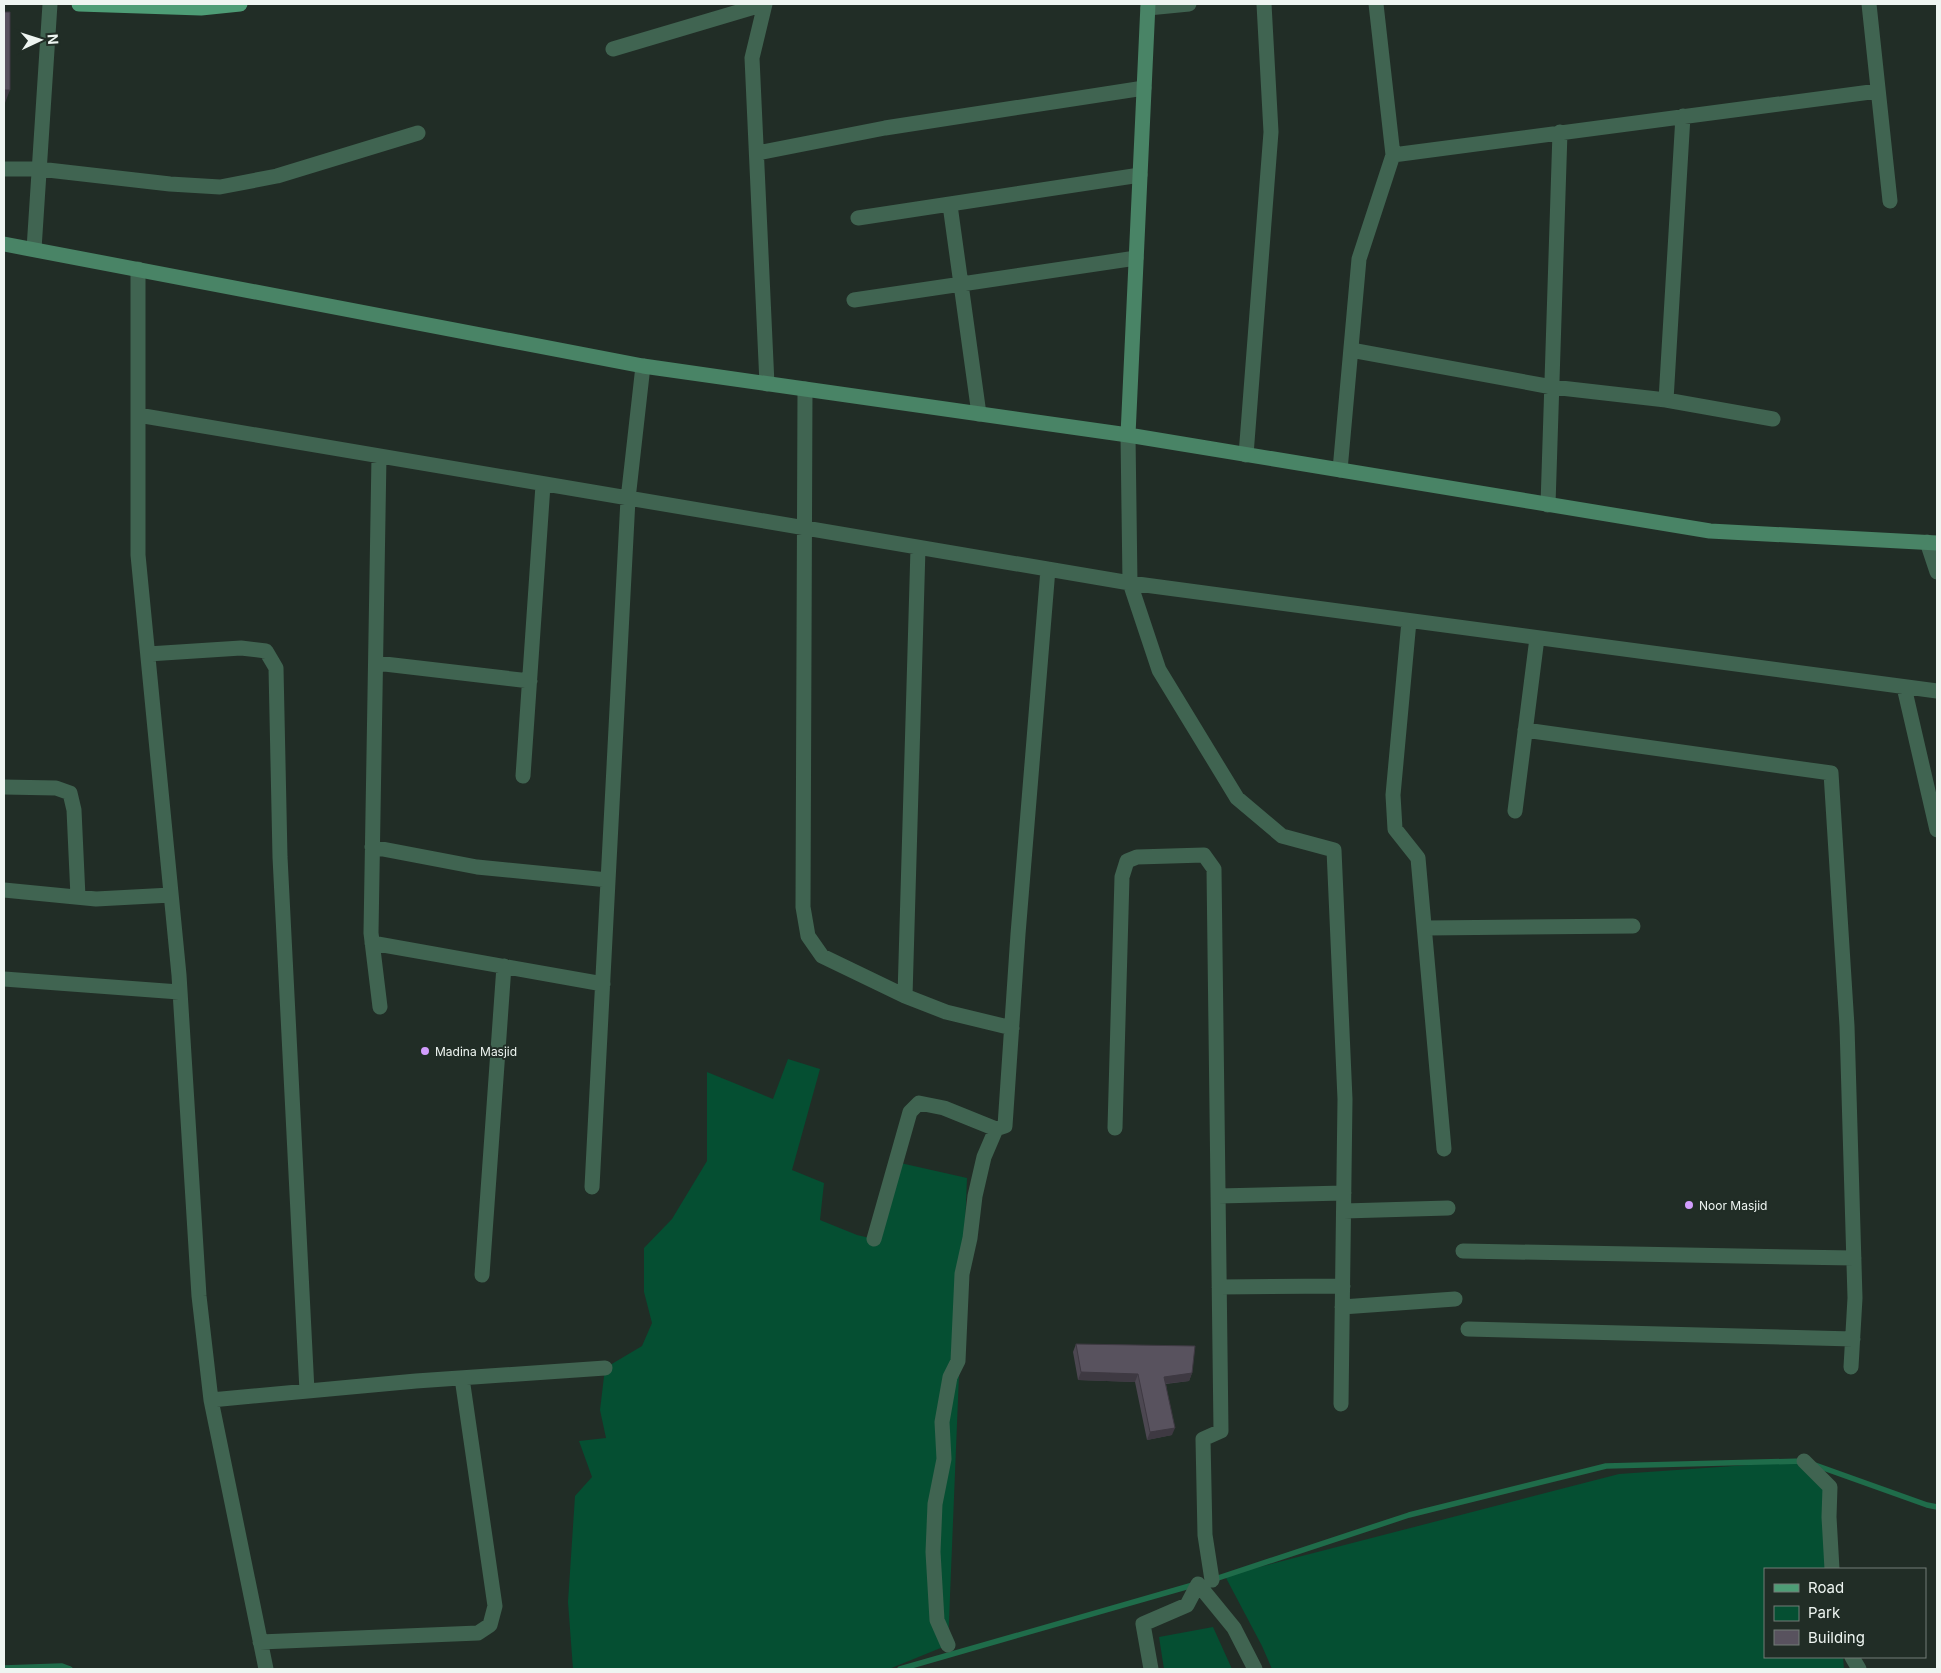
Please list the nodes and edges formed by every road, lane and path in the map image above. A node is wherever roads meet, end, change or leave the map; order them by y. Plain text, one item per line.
1 (50, 4) edge
2 (79, 4) edge
3 (240, 4) edge
4 (765, 4) edge
5 (1189, 4) edge
6 (1264, 4) edge
7 (1376, 4) edge
8 (1869, 4) edge
9 (1148, 6) edge
10 (613, 50) dead end
11 (1144, 88) junction
12 (1878, 92) junction
13 (1683, 116) junction
14 (1560, 132) junction
15 (418, 134) dead end
16 (756, 153) junction
17 (1393, 155) junction
18 (4, 169) edge
19 (39, 169) junction
20 (1140, 175) junction
21 (1890, 201) dead end
22 (950, 205) junction
23 (858, 218) dead end
24 (4, 244) edge
25 (34, 249) junction
26 (1136, 258) junction
27 (138, 269) junction
28 (962, 286) junction
29 (854, 300) dead end
30 (1351, 350) junction
31 (643, 366) junction
32 (767, 384) junction
33 (1552, 387) junction
34 (805, 389) junction
35 (1666, 400) junction
36 (979, 414) junction
37 (138, 415) junction
38 (1773, 419) dead end
39 (1128, 435) junction
40 (1246, 455) junction
41 (379, 456) junction
42 (1340, 470) junction
43 (543, 484) junction
44 (628, 500) junction
45 (1548, 504) junction
46 (805, 529) junction
47 (1932, 543) edge
48 (918, 548) junction
49 (1048, 569) junction
50 (1937, 572) edge
51 (1130, 583) junction
52 (1409, 621) junction
53 (1537, 638) junction
54 (148, 654) junction
55 (376, 662) junction
56 (530, 681) junction
57 (1904, 687) junction
58 (1937, 692) edge
59 (1525, 730) junction
60 (523, 776) dead end
61 (4, 787) edge
62 (1515, 811) dead end
63 (1937, 830) edge
64 (372, 847) junction
65 (608, 880) junction
66 (4, 890) edge
67 (171, 895) junction
68 (78, 897) junction
69 (1634, 926) dead end
70 (1426, 928) junction
71 (372, 943) junction
72 (504, 966) junction
73 (4, 979) edge
74 (603, 984) junction
75 (179, 992) junction
76 (905, 996) junction
77 (380, 1007) dead end
78 (1012, 1028) junction
79 (1115, 1128) dead end
80 (996, 1129) junction
81 (1444, 1149) dead end
82 (592, 1187) dead end
83 (1344, 1193) junction
84 (1218, 1196) junction
85 (1448, 1208) dead end
86 (1344, 1211) junction
87 (874, 1239) dead end
88 (1463, 1251) dead end
89 (1854, 1258) junction
90 (482, 1275) dead end
91 (1342, 1286) junction
92 (1219, 1287) junction
93 (1455, 1299) dead end
94 (1342, 1307) junction
95 (1468, 1329) dead end
96 (1853, 1339) junction
97 (1851, 1367) dead end
98 (605, 1368) dead end
99 (462, 1378) junction
100 (307, 1391) junction
101 (211, 1400) junction
102 (1341, 1404) dead end
103 (1804, 1461) dead end
104 (1832, 1568) edge
105 (1212, 1580) dead end
106 (260, 1642) junction
107 (948, 1645) dead end
108 (1853, 1658) edge
109 (266, 1669) edge
110 (1151, 1669) edge
111 (1255, 1669) edge
112 (1859, 1669) edge

1 - 19 street
2 - 3 main road
4 - 10 street
4 - 16 street
5 - 9 street
6 - 40 street
7 - 17 street
8 - 12 street
9 - 11 street
11 - 16 street
11 - 20 street
12 - 13 street
12 - 21 street
13 - 14 street
13 - 35 street
14 - 17 street
14 - 33 street
15 - 19 street
16 - 32 street
17 - 30 street
18 - 19 street
19 - 25 street
20 - 22 street
20 - 26 street
22 - 23 street
22 - 28 street
24 - 25 street
25 - 27 street
26 - 28 street
26 - 39 street
27 - 31 street
27 - 37 street
28 - 29 street
28 - 36 street
30 - 33 street
30 - 42 street
31 - 32 street
31 - 44 street
32 - 34 street
33 - 35 street
33 - 45 street
34 - 36 street
34 - 46 street
35 - 38 street
36 - 39 street
37 - 41 street
37 - 54 street
39 - 40 street
39 - 51 street
40 - 42 street
41 - 43 street
41 - 55 street
42 - 45 street
43 - 44 street
43 - 56 street
44 - 46 street
44 - 65 street
45 - 47 street
46 - 48 street
46 - 76 street
47 - 50 street
48 - 49 street
48 - 76 street
49 - 51 street
49 - 78 street
51 - 52 street
51 - 83 street
52 - 53 street
52 - 70 street
53 - 57 street
53 - 59 street
54 - 67 street
54 - 100 street
55 - 56 street
55 - 64 street
56 - 60 street
57 - 58 street
57 - 63 street
59 - 62 street
59 - 89 street
61 - 68 street
64 - 65 street
64 - 71 street
65 - 74 street
66 - 68 street
67 - 68 street
67 - 75 street
69 - 70 street
70 - 81 street
71 - 72 street
71 - 77 street
72 - 74 street
72 - 90 street
73 - 75 street
74 - 82 street
75 - 101 street
76 - 78 street
78 - 80 street
79 - 84 street
80 - 87 street
80 - 107 street
83 - 84 street
83 - 86 street
84 - 92 street
85 - 86 street
86 - 91 street
88 - 89 street
89 - 96 street
91 - 92 street
91 - 94 street
92 - 105 street
93 - 94 street
94 - 102 street
95 - 96 street
96 - 97 street
98 - 99 street
99 - 100 street
99 - 106 street
100 - 101 street
101 - 106 street
103 - 104 street
106 - 109 street
108 - 112 street
110 - 111 street

